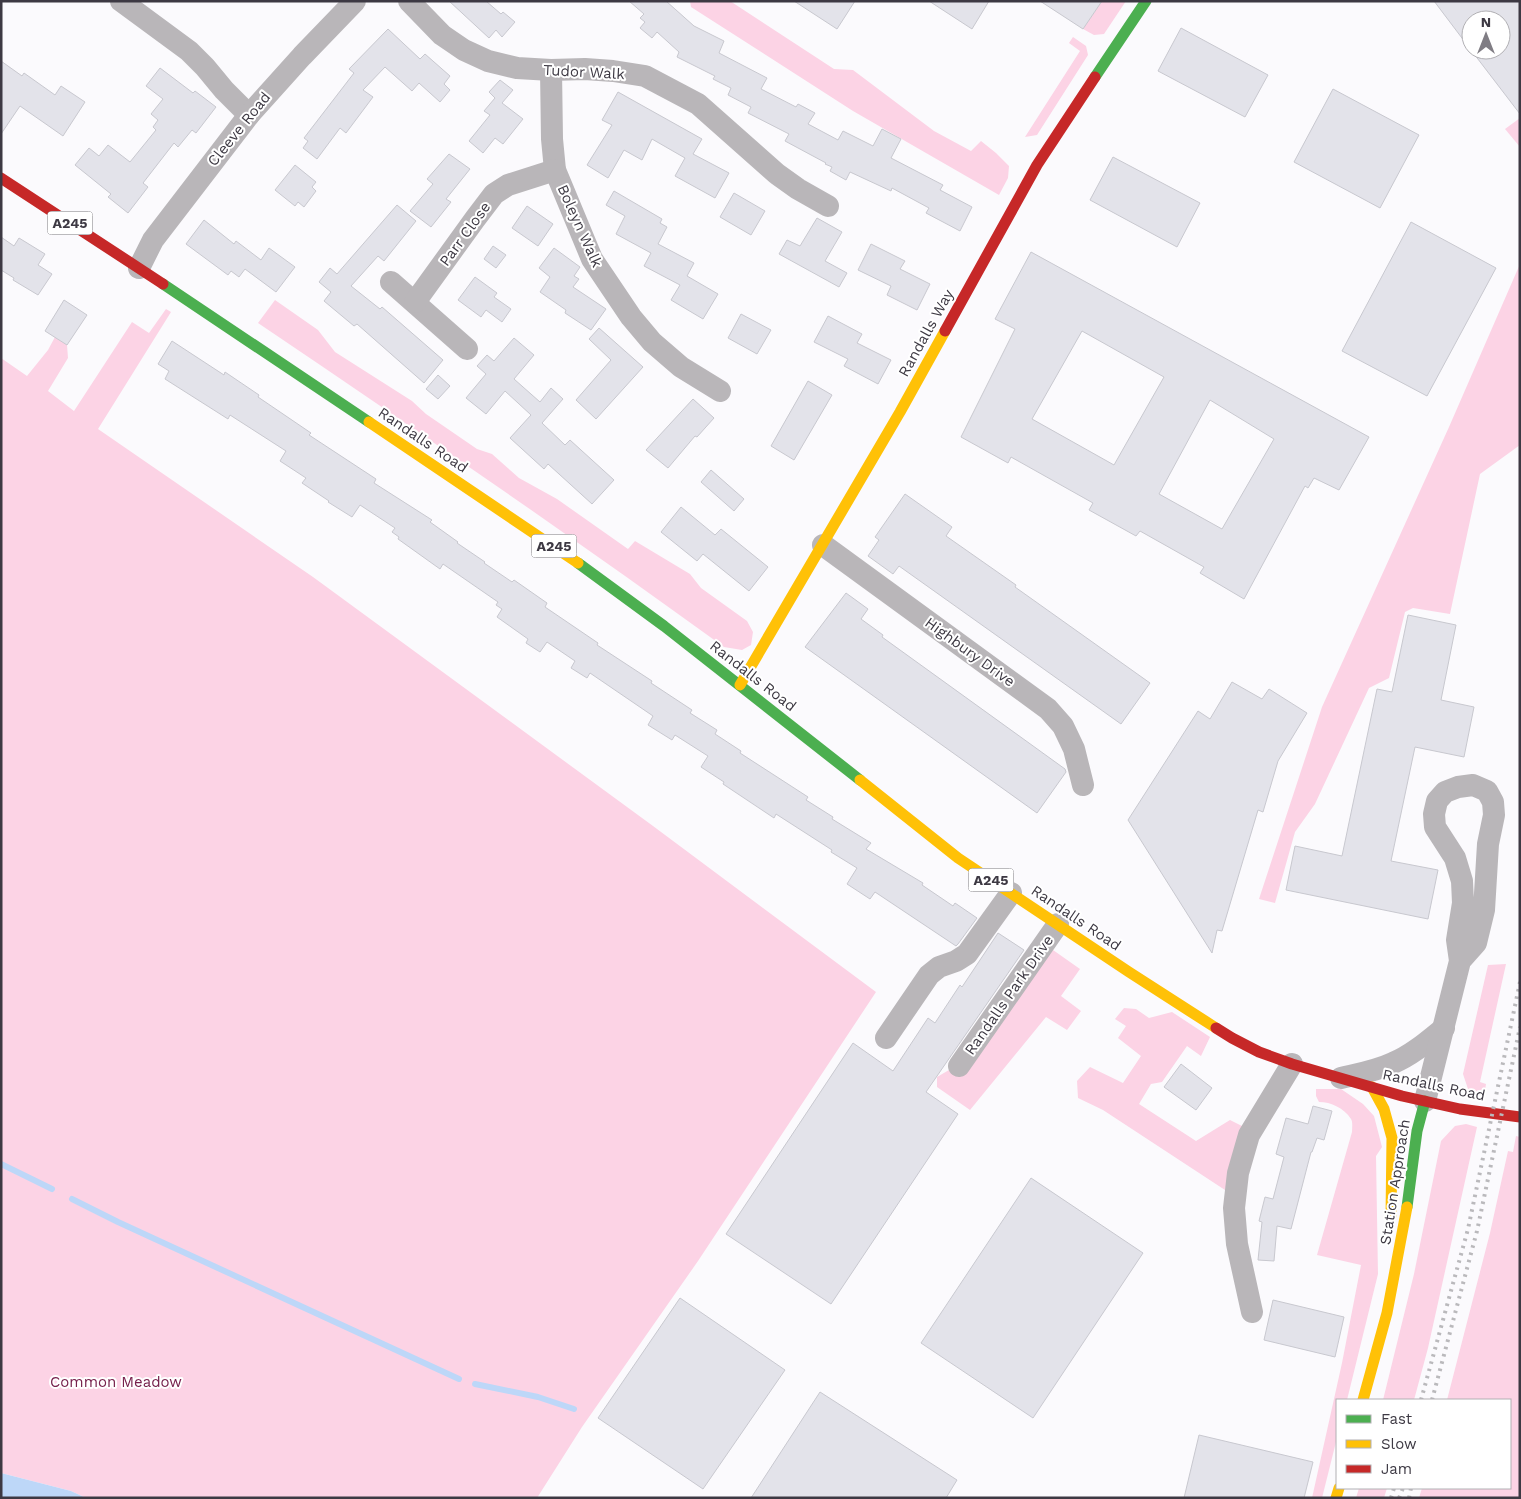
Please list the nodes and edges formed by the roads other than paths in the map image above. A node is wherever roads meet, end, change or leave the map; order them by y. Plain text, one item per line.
1 (121, 1) edge
2 (355, 1) edge
3 (408, 1) edge
4 (1146, 1) edge
5 (551, 70) junction
6 (249, 114) junction
7 (555, 170) junction
8 (1, 178) edge
9 (828, 206) dead end
10 (139, 268) junction
11 (391, 282) dead end
12 (416, 302) junction
13 (467, 349) dead end
14 (720, 390) dead end
15 (823, 544) junction
16 (740, 684) junction
17 (1083, 785) dead end
18 (1011, 893) junction
19 (1058, 924) junction
20 (1460, 960) junction
21 (1444, 1028) junction
22 (886, 1038) dead end
23 (1292, 1064) junction
24 (959, 1066) dead end
25 (1341, 1078) junction
26 (1372, 1087) junction
27 (1425, 1101) junction
28 (1520, 1117) edge
29 (1396, 1268) junction
30 (1252, 1312) dead end
31 (1363, 1399) edge

1 - 6 street
2 - 6 street, Cleeve Road
3 - 5 street, Tudor Walk
4 - 15 main road, Randalls Way
5 - 7 street, Boleyn Walk
5 - 9 street, Tudor Walk
6 - 10 street, Cleeve Road
7 - 12 street, Parr Close
7 - 14 street, Boleyn Walk
8 - 10 main road, Randalls Road / A245
10 - 16 main road, Randalls Road / A245
11 - 12 street
12 - 13 street
15 - 16 main road, Randalls Way
15 - 17 street, Highbury Drive
16 - 18 main road, Randalls Road / A245
18 - 19 main road, Randalls Road / A245
18 - 22 street
19 - 23 main road, Randalls Road / A245
19 - 24 street, Randalls Park Drive
20 - 20 street
20 - 21 street
21 - 25 street
21 - 27 street
23 - 25 main road, Randalls Road / A245
23 - 30 street
25 - 26 main road, Randalls Road / A245
26 - 27 main road, Randalls Road / A245
26 - 29 main road, Station Approach
27 - 28 main road, Randalls Road / A245
27 - 29 main road, Station Approach
29 - 31 main road, Station Approach

